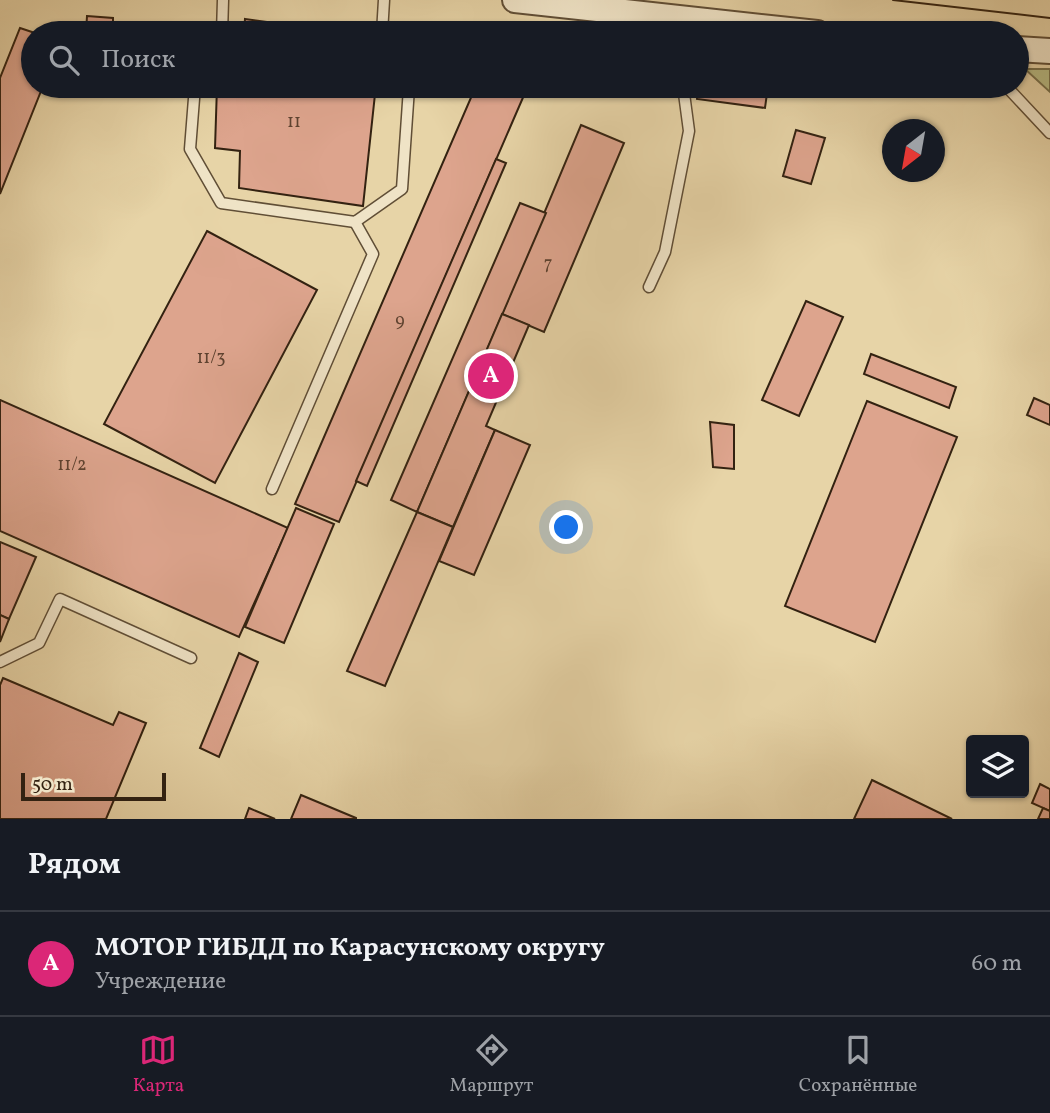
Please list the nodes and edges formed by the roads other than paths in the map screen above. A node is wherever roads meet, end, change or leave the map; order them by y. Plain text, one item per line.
1 (223, 0) edge
2 (384, 0) edge
3 (515, 0) edge
4 (222, 21) edge
5 (383, 21) edge
6 (657, 21) edge
7 (1029, 50) edge
8 (1050, 51) edge
9 (194, 98) edge
10 (408, 98) edge
11 (684, 98) edge
12 (1017, 98) edge
13 (1050, 133) edge
14 (355, 222) junction
15 (649, 287) dead end
16 (272, 489) dead end
17 (191, 658) dead end
18 (0, 662) edge

1 - 4 lane
2 - 5 lane
3 - 6 street
7 - 8 street
9 - 14 lane
10 - 14 lane
11 - 15 lane
12 - 13 lane
14 - 16 lane
17 - 18 lane

